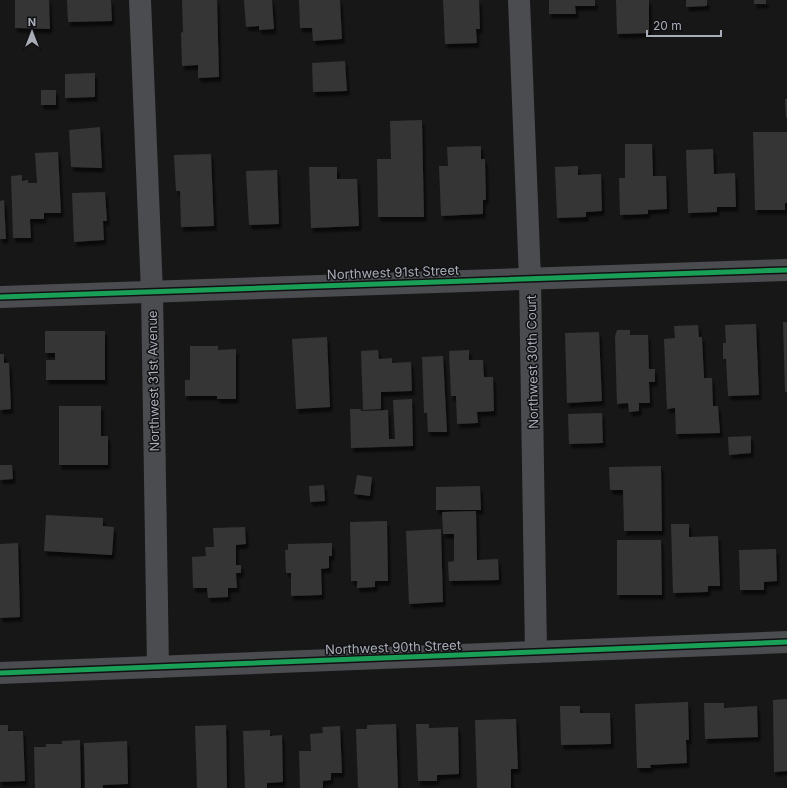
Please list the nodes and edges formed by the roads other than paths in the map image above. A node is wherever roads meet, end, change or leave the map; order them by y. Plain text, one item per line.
1 (140, 0) edge
2 (519, 0) edge
3 (787, 270) edge
4 (530, 279) junction
5 (152, 292) junction
6 (0, 297) edge
7 (787, 642) edge
8 (536, 652) junction
9 (158, 667) junction
10 (0, 673) edge

1 - 5 street, Northwest 31st Avenue
2 - 4 street, Northwest 30th Court
3 - 4 street, Northwest 91st Street
4 - 5 street, Northwest 91st Street
4 - 8 street, Northwest 30th Court
5 - 6 street, Northwest 91st Street
5 - 9 street, Northwest 31st Avenue
7 - 8 street, Northwest 90th Street
8 - 9 street, Northwest 90th Street
9 - 10 street, Northwest 90th Street

